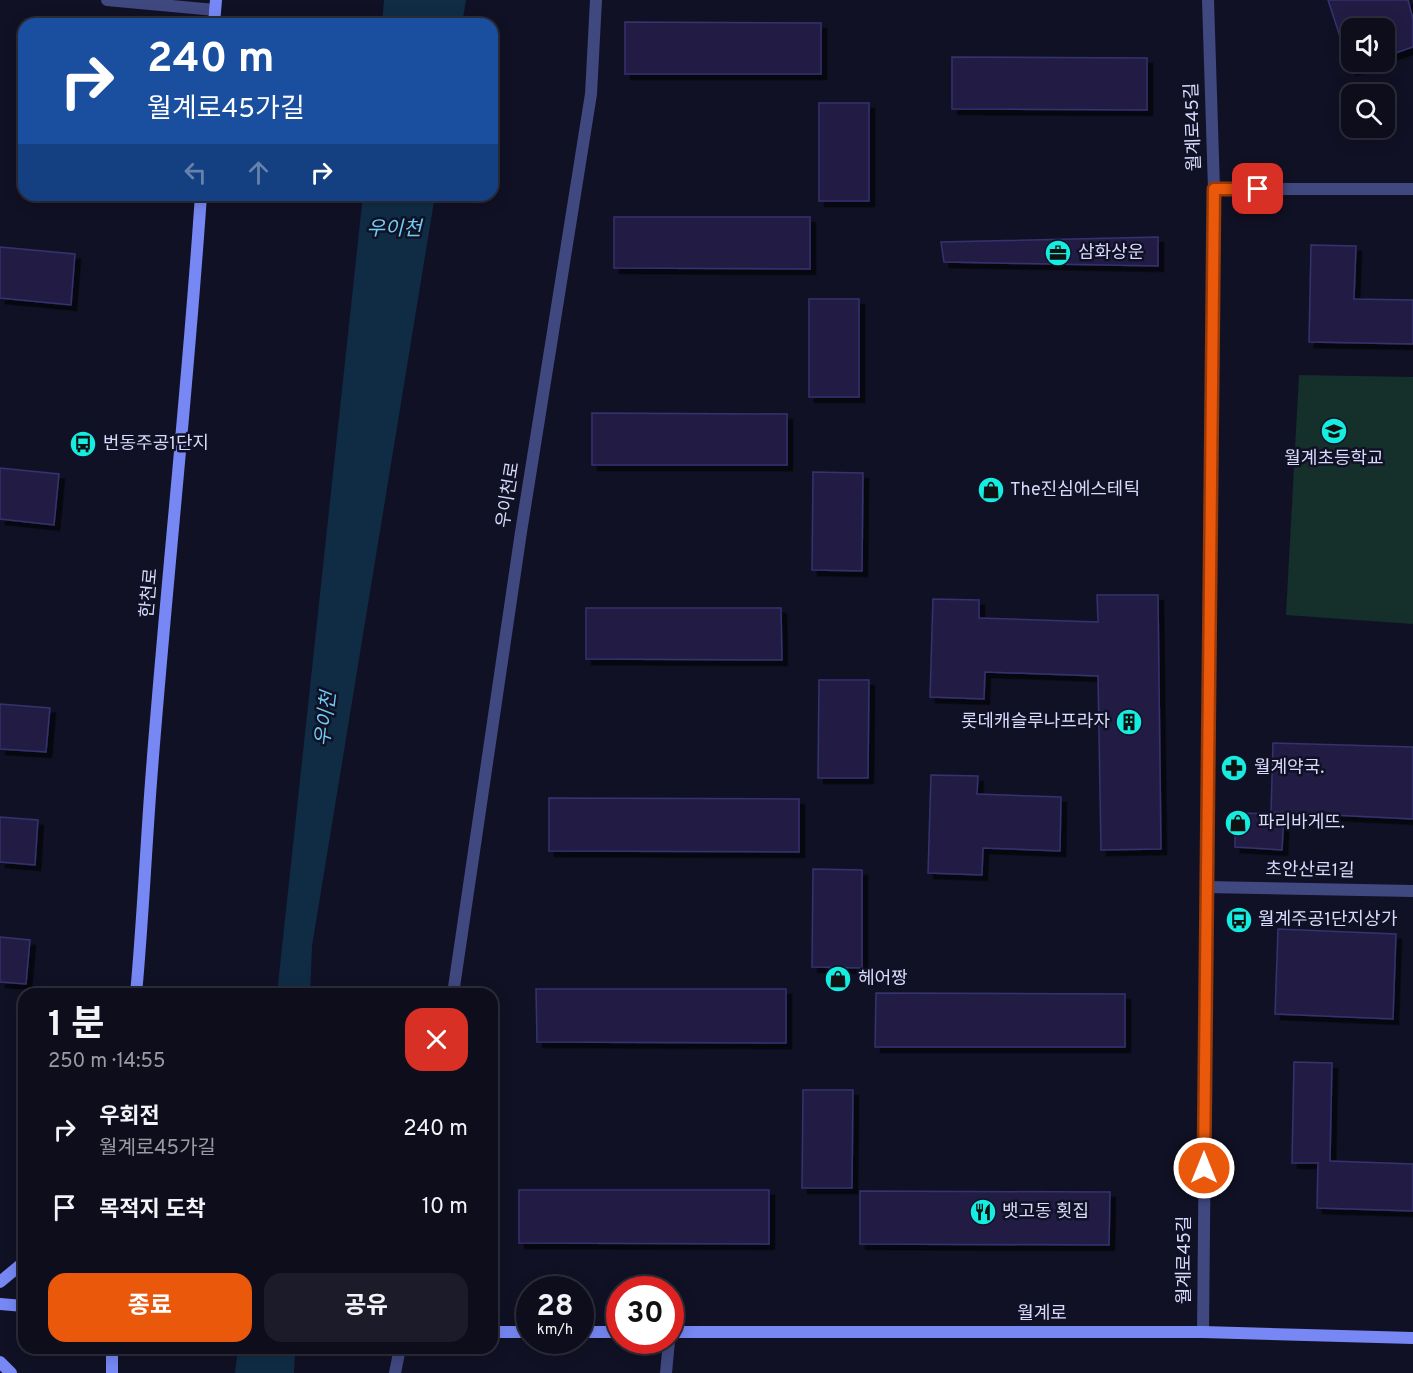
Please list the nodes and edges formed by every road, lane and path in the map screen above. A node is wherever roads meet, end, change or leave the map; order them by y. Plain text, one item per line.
1 (107, 0) edge
2 (596, 0) edge
3 (1208, 0) edge
4 (216, 5) edge
5 (1214, 189) junction
6 (1413, 189) edge
7 (201, 201) edge
8 (1206, 887) junction
9 (1413, 891) edge
10 (137, 988) edge
11 (454, 988) edge
12 (18, 1267) edge
13 (0, 1282) edge
14 (0, 1304) edge
15 (18, 1306) edge
16 (498, 1332) edge
17 (516, 1332) edge
18 (684, 1332) edge
19 (1203, 1332) junction
20 (1413, 1338) edge
21 (112, 1354) edge
22 (399, 1354) edge
23 (668, 1354) edge
24 (0, 1362) edge
25 (11, 1373) edge
26 (112, 1373) edge
27 (396, 1373) edge
28 (666, 1373) edge

1 - 4 street
2 - 11 street, 우이천로
3 - 5 street, 월계로45길
5 - 6 street
5 - 8 street, 월계로45길
7 - 10 main road, 한천로
8 - 9 street, 초안산로1길
8 - 19 street, 월계로45길
12 - 13 main road
14 - 15 main road
16 - 17 main road
18 - 19 main road, 월계로
19 - 20 main road, 월계로
21 - 26 main road
22 - 27 street
23 - 28 street
24 - 25 main road

